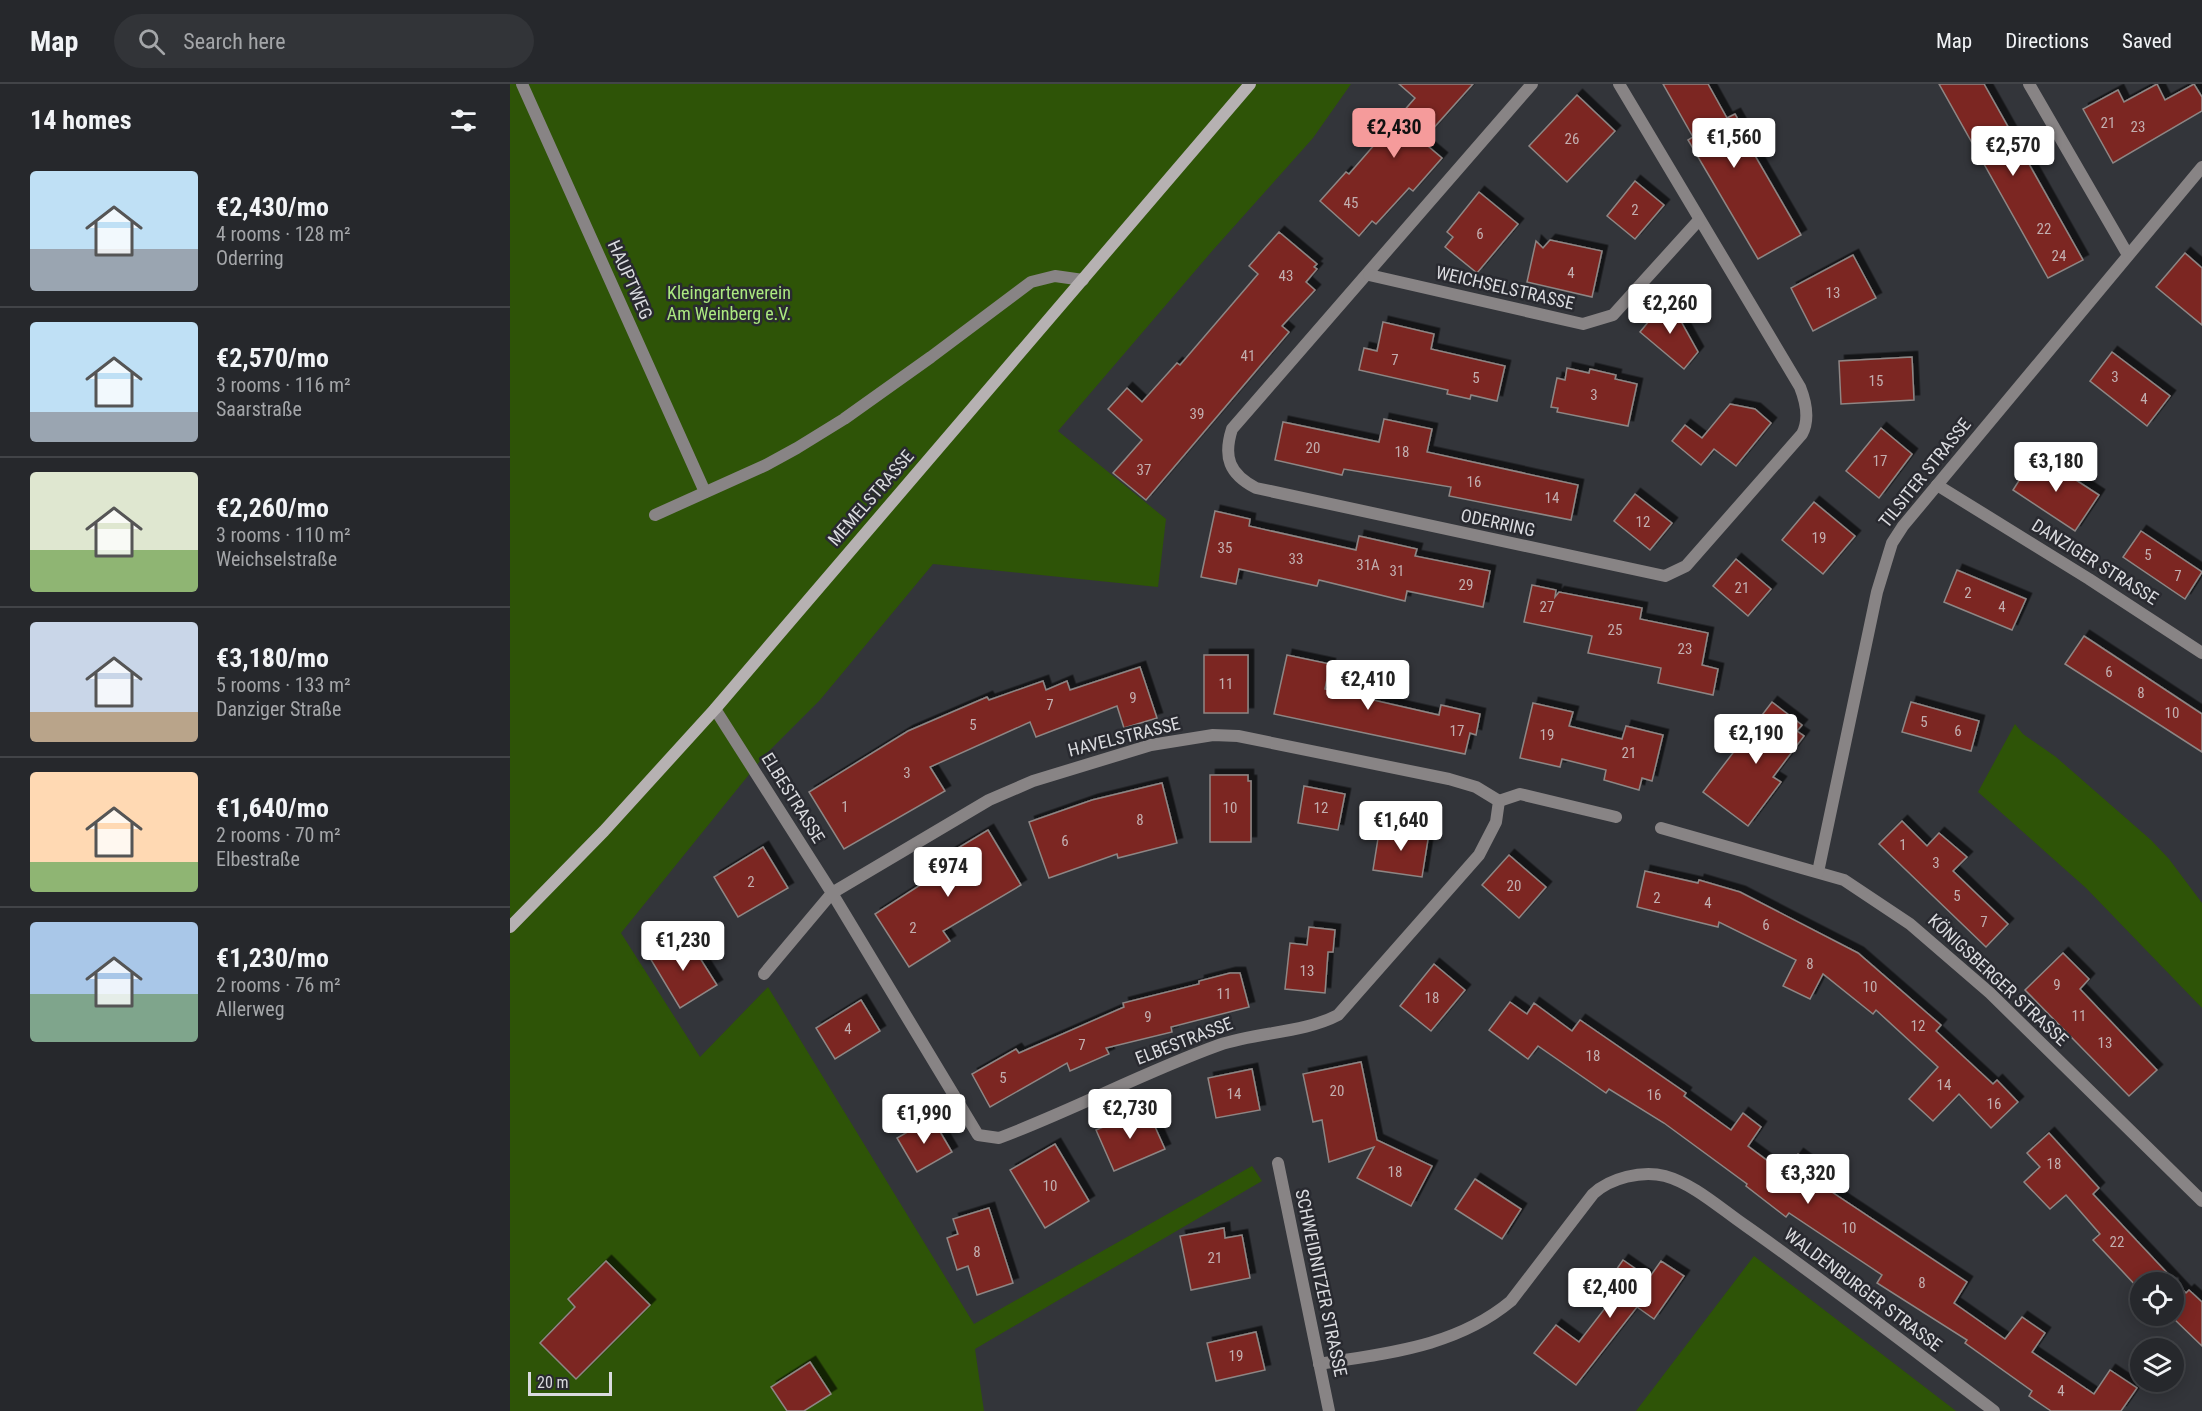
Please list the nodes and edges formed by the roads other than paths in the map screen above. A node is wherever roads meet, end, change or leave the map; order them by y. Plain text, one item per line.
1 (522, 84) edge
2 (1250, 84) edge
3 (1532, 84) edge
4 (1619, 84) edge
5 (2029, 84) edge
6 (2202, 167) edge
7 (1699, 220) junction
8 (2128, 255) junction
9 (1369, 275) junction
10 (1083, 280) junction
11 (1937, 485) junction
12 (705, 492) junction
13 (655, 515) dead end
14 (2202, 653) edge
15 (715, 709) junction
16 (1498, 801) junction
17 (1616, 817) dead end
18 (1661, 828) dead end
19 (1818, 872) junction
20 (832, 893) junction
21 (510, 927) edge
22 (764, 974) dead end
23 (1278, 1163) dead end
24 (2202, 1201) edge
25 (1319, 1364) junction
26 (1329, 1411) edge
27 (1994, 1411) edge

1 - 12 street, HAUPTWEG
2 - 10 main road, MEMELSTRASSE
3 - 9 street, ODERRING
4 - 7 street, ODERRING
5 - 8 street
6 - 8 street, TILSITER STRASSE
7 - 9 street, WEICHSELSTRASSE
7 - 9 street, ODERRING
8 - 11 street, TILSITER STRASSE
10 - 12 street
10 - 15 main road, MEMELSTRASSE
11 - 14 street, DANZIGER STRASSE
11 - 19 street, TILSITER STRASSE
12 - 13 street
15 - 20 street, ELBESTRASSE
15 - 21 main road, MEMELSTRASSE
16 - 17 street
16 - 20 street, HAVELSTRASSE
16 - 20 street, ELBESTRASSE
18 - 19 street, KÖNIGSBERGER STRASSE
19 - 24 street, KÖNIGSBERGER STRASSE
20 - 22 street, HAVELSTRASSE
23 - 25 street, SCHWEIDNITZER STRASSE
25 - 26 street, SCHWEIDNITZER STRASSE
25 - 27 street, WALDENBURGER STRASSE

